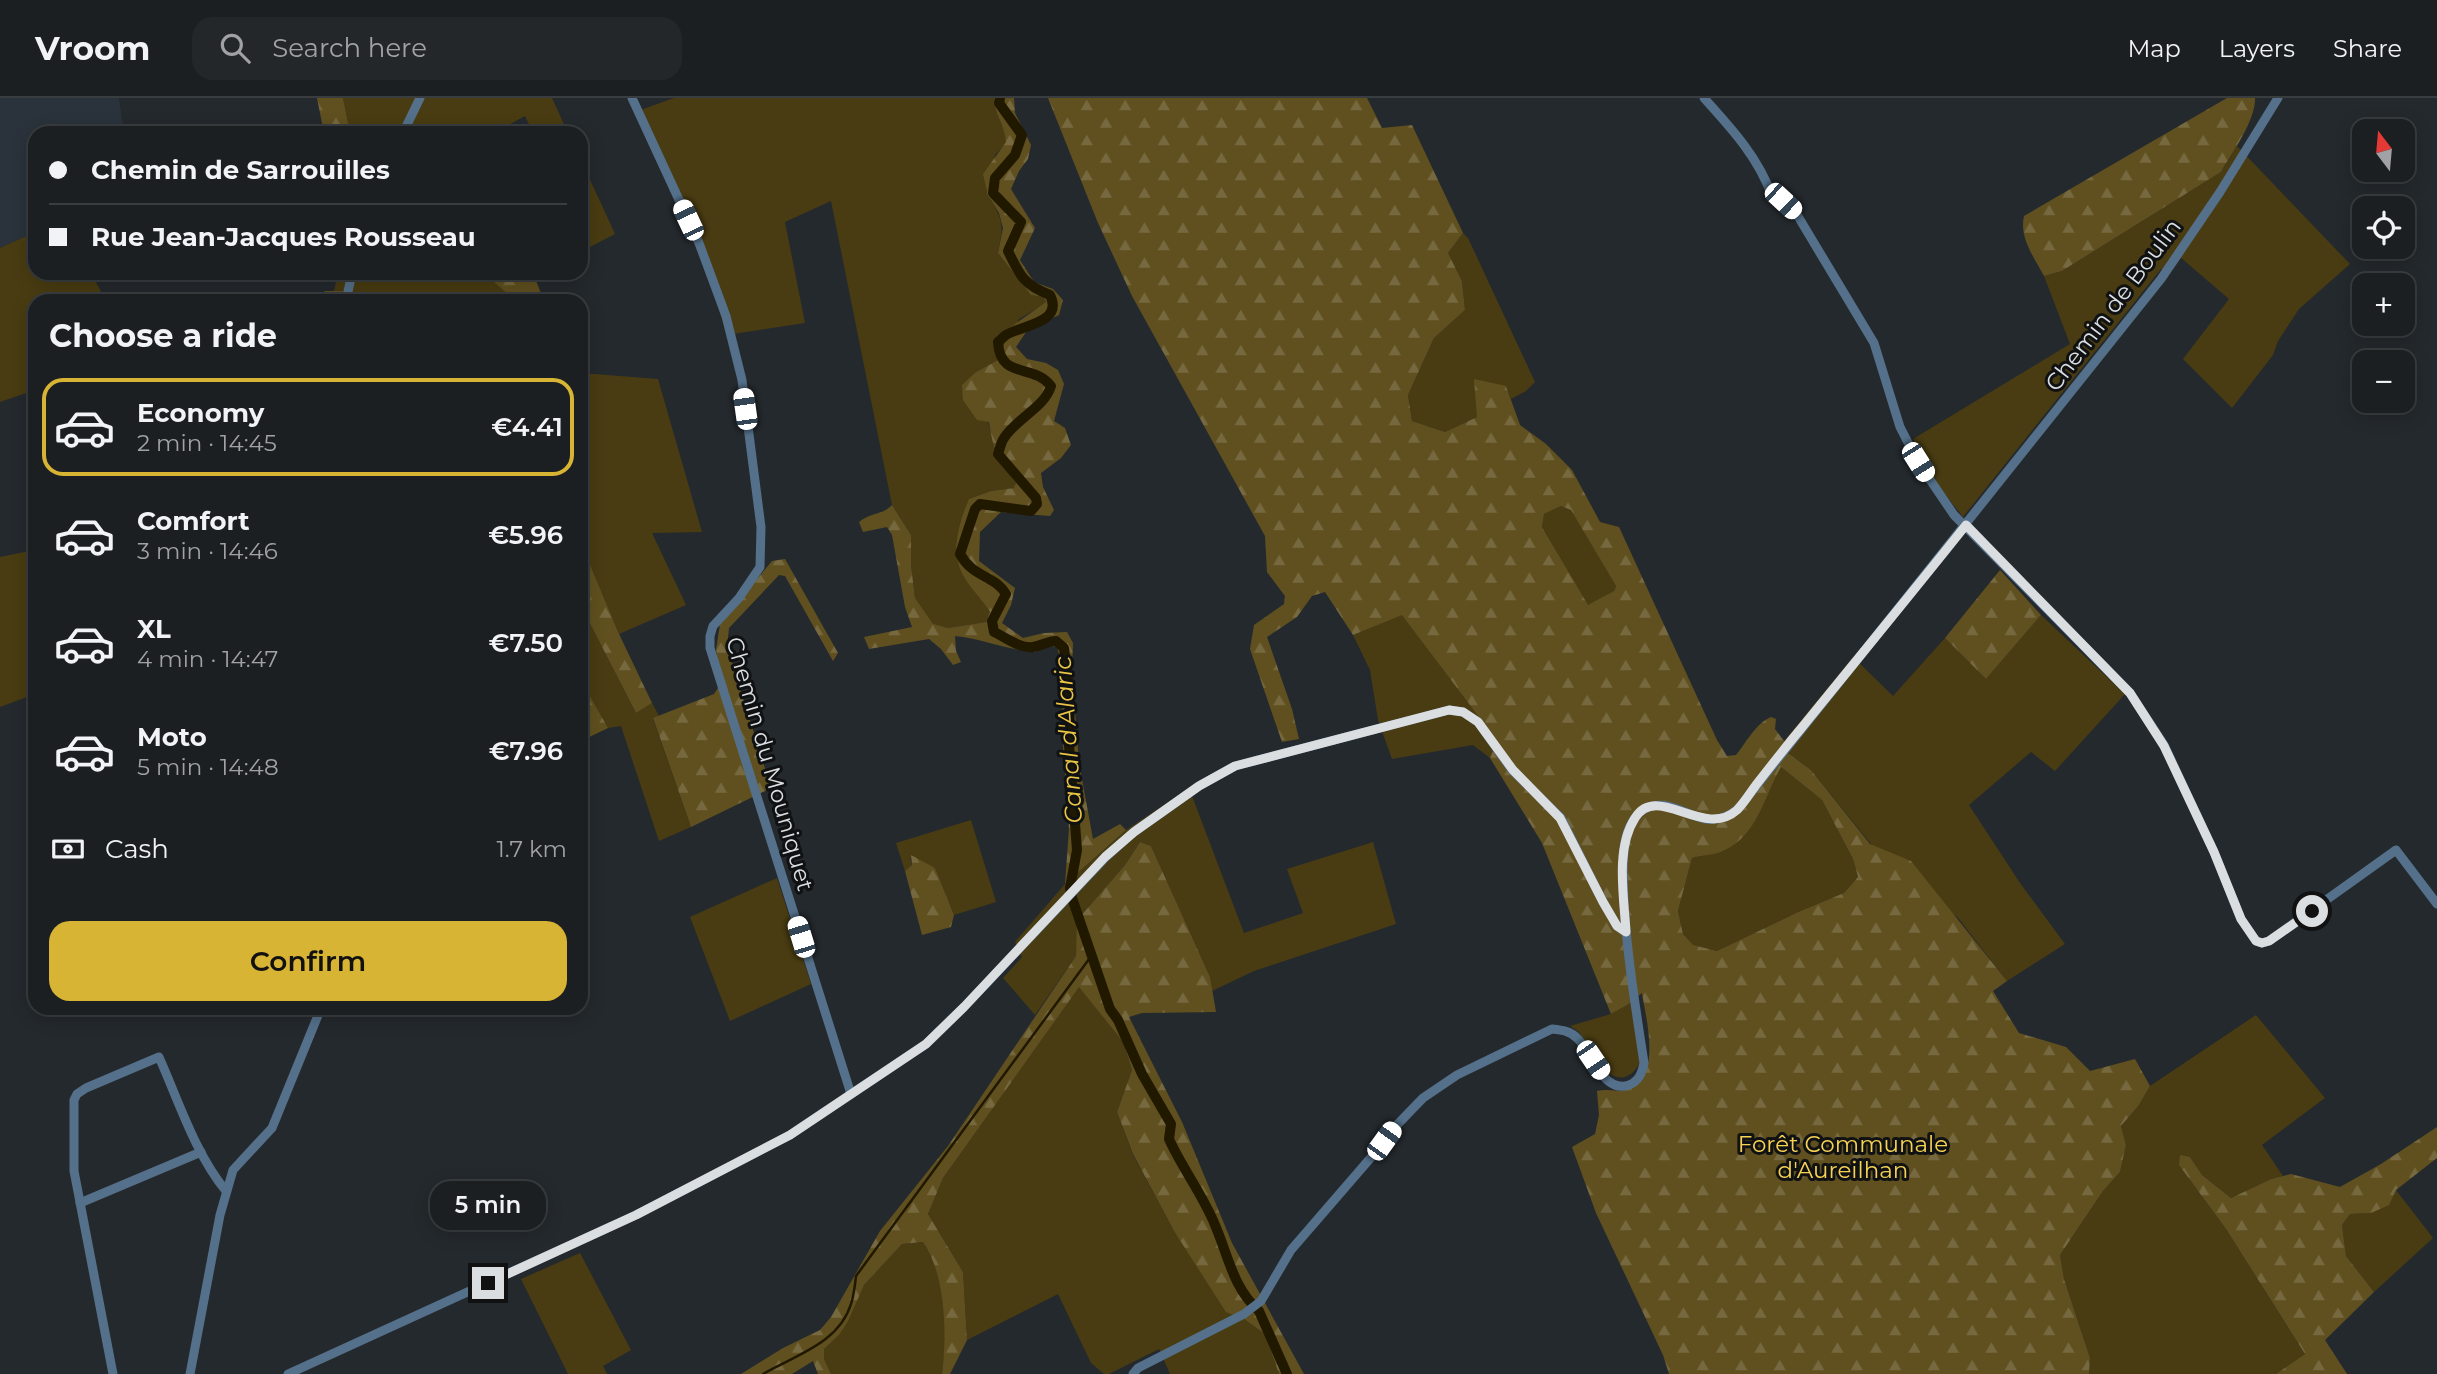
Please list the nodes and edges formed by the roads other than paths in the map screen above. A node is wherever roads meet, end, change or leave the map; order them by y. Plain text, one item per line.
1 (420, 98) edge
2 (632, 98) edge
3 (1704, 98) edge
4 (2278, 98) edge
5 (406, 126) edge
6 (1966, 525) junction
7 (2437, 904) edge
8 (1626, 932) junction
9 (318, 1015) edge
10 (851, 1094) junction
11 (201, 1152) junction
12 (226, 1191) junction
13 (80, 1203) junction
14 (113, 1374) edge
15 (190, 1374) edge
16 (288, 1374) edge
17 (1133, 1374) edge

1 - 5 street
2 - 10 street, Chemin du Mouniquet
3 - 6 street
4 - 6 street, Chemin de Boulin
6 - 7 street
6 - 8 street, Chemin de Boulin
8 - 10 street
8 - 17 street, Chemin de Boulin
9 - 12 street
10 - 16 street
11 - 12 street
11 - 13 street
11 - 13 street
12 - 15 street
13 - 14 street

